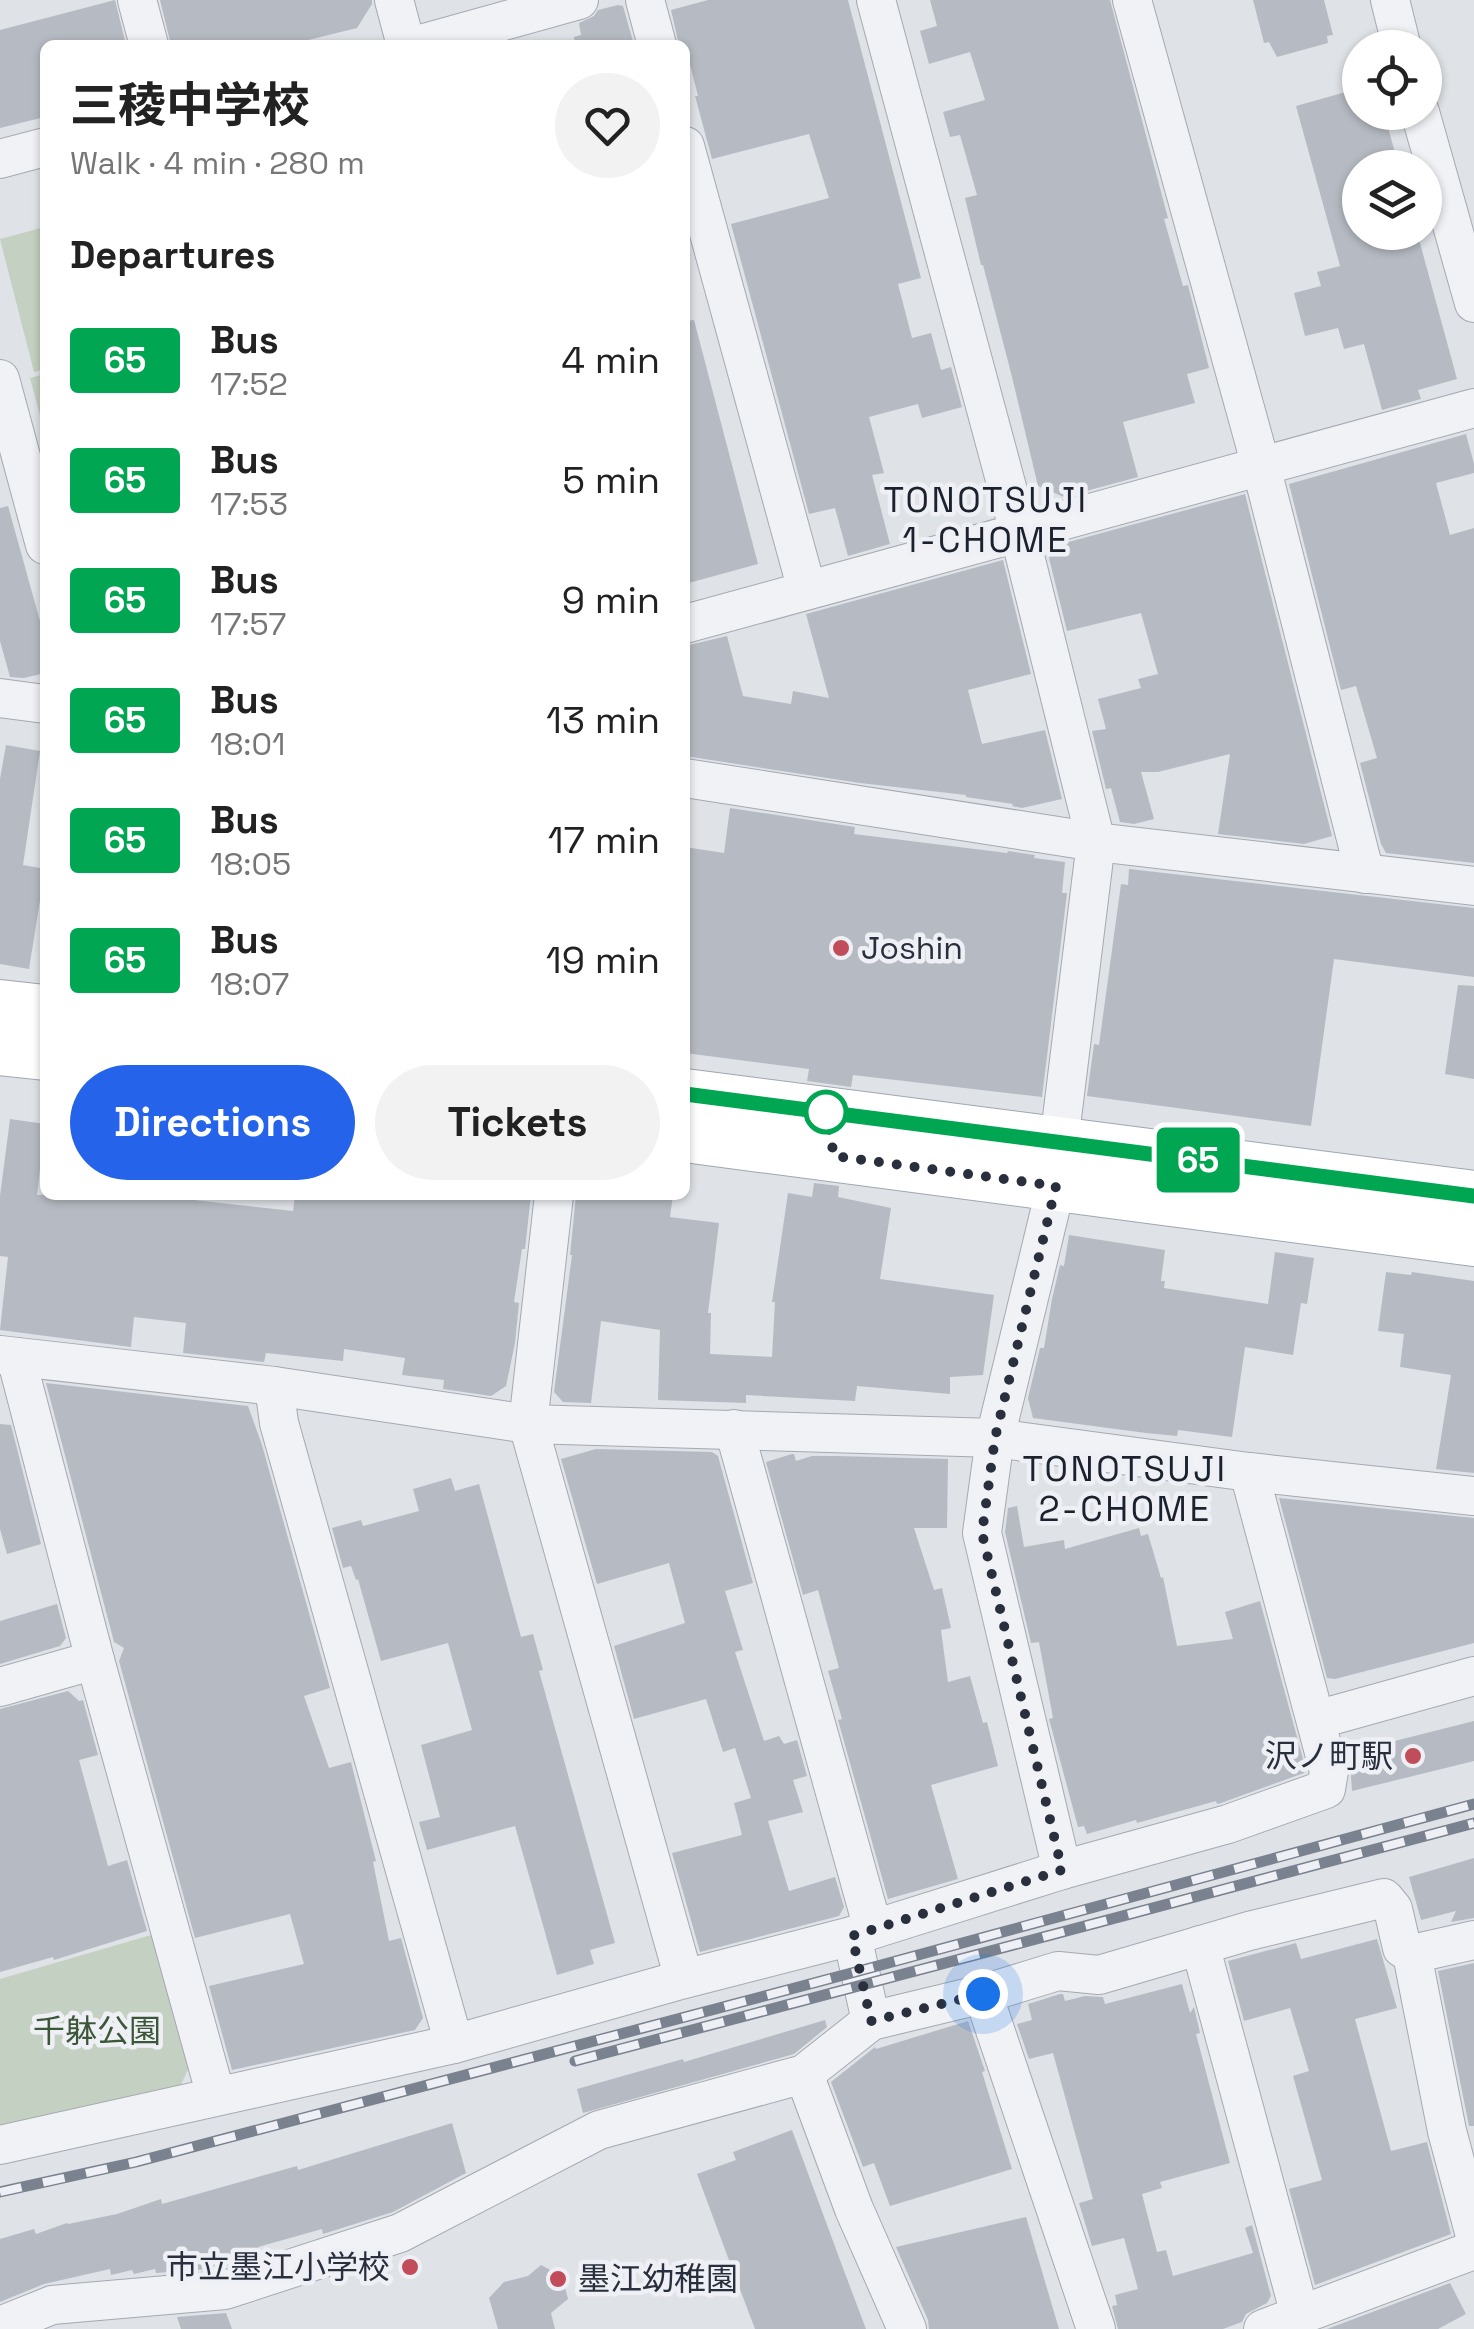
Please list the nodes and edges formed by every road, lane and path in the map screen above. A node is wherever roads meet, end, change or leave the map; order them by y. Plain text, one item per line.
1 (137, 0) edge
2 (394, 0) edge
3 (578, 0) edge
4 (645, 0) edge
5 (876, 0) edge
6 (1132, 0) edge
7 (1390, 0) edge
8 (1398, 30) edge
9 (148, 40) edge
10 (405, 40) edge
11 (434, 40) edge
12 (657, 40) edge
13 (1425, 130) edge
14 (40, 148) edge
15 (0, 159) edge
16 (690, 164) edge
17 (1474, 303) edge
18 (0, 380) edge
19 (1474, 408) edge
20 (1261, 466) junction
21 (40, 527) edge
22 (1019, 532) junction
23 (807, 590) junction
24 (690, 623) edge
25 (0, 698) edge
26 (40, 703) edge
27 (690, 779) edge
28 (1096, 842) junction
29 (1366, 874) junction
30 (1474, 886) edge
31 (0, 1005) edge
32 (40, 1009) edge
33 (0, 1050) edge
34 (40, 1054) edge
35 (690, 1095) edge
36 (690, 1136) edge
37 (1058, 1164) junction
38 (1474, 1196) edge
39 (553, 1200) edge
40 (1474, 1241) edge
41 (8, 1356) edge
42 (274, 1386) junction
43 (528, 1424) junction
44 (734, 1428) junction
45 (995, 1438) junction
46 (1249, 1472) junction
47 (1474, 1496) edge
48 (95, 1660) junction
49 (1474, 1676) edge
50 (0, 1687) edge
51 (1316, 1720) junction
52 (1062, 1870) junction
53 (862, 1932) junction
54 (1474, 1940) edge
55 (1200, 1945) junction
56 (1412, 1954) junction
57 (684, 1979) junction
58 (983, 1994) junction
59 (871, 2021) junction
60 (454, 2044) junction
61 (804, 2074) junction
62 (216, 2096) junction
63 (0, 2145) edge
64 (1474, 2232) edge
65 (1474, 2250) edge
66 (1300, 2315) junction
67 (0, 2326) edge
68 (907, 2329) edge
69 (1096, 2329) edge
70 (1262, 2329) edge

1 - 9 street
2 - 10 street
3 - 11 street
4 - 12 street
5 - 22 street
6 - 20 street
7 - 8 street
13 - 17 street
14 - 15 street
16 - 23 street
18 - 21 street
19 - 20 street
20 - 22 street
20 - 29 street
22 - 23 street
22 - 28 street
23 - 24 street
25 - 26 street
27 - 28 street
28 - 29 street
28 - 37 street
29 - 30 street
31 - 32 main road
33 - 34 main road
35 - 37 main road
36 - 37 main road
37 - 38 main road
37 - 40 main road
37 - 45 street
39 - 43 street
41 - 42 street
41 - 48 street
42 - 43 street
42 - 60 street
43 - 44 street
43 - 57 street
44 - 45 street
44 - 53 street
45 - 46 street
45 - 52 street
46 - 47 street
46 - 51 street
48 - 50 street
48 - 62 street
49 - 51 street
51 - 52 street
52 - 53 street
53 - 57 street
53 - 59 street
54 - 56 street
55 - 56 street
55 - 58 street
55 - 66 street
56 - 64 street
57 - 60 street
58 - 59 street
58 - 69 street
59 - 61 street
60 - 62 street
61 - 67 street
61 - 68 street
62 - 63 street
65 - 66 street
66 - 70 street

